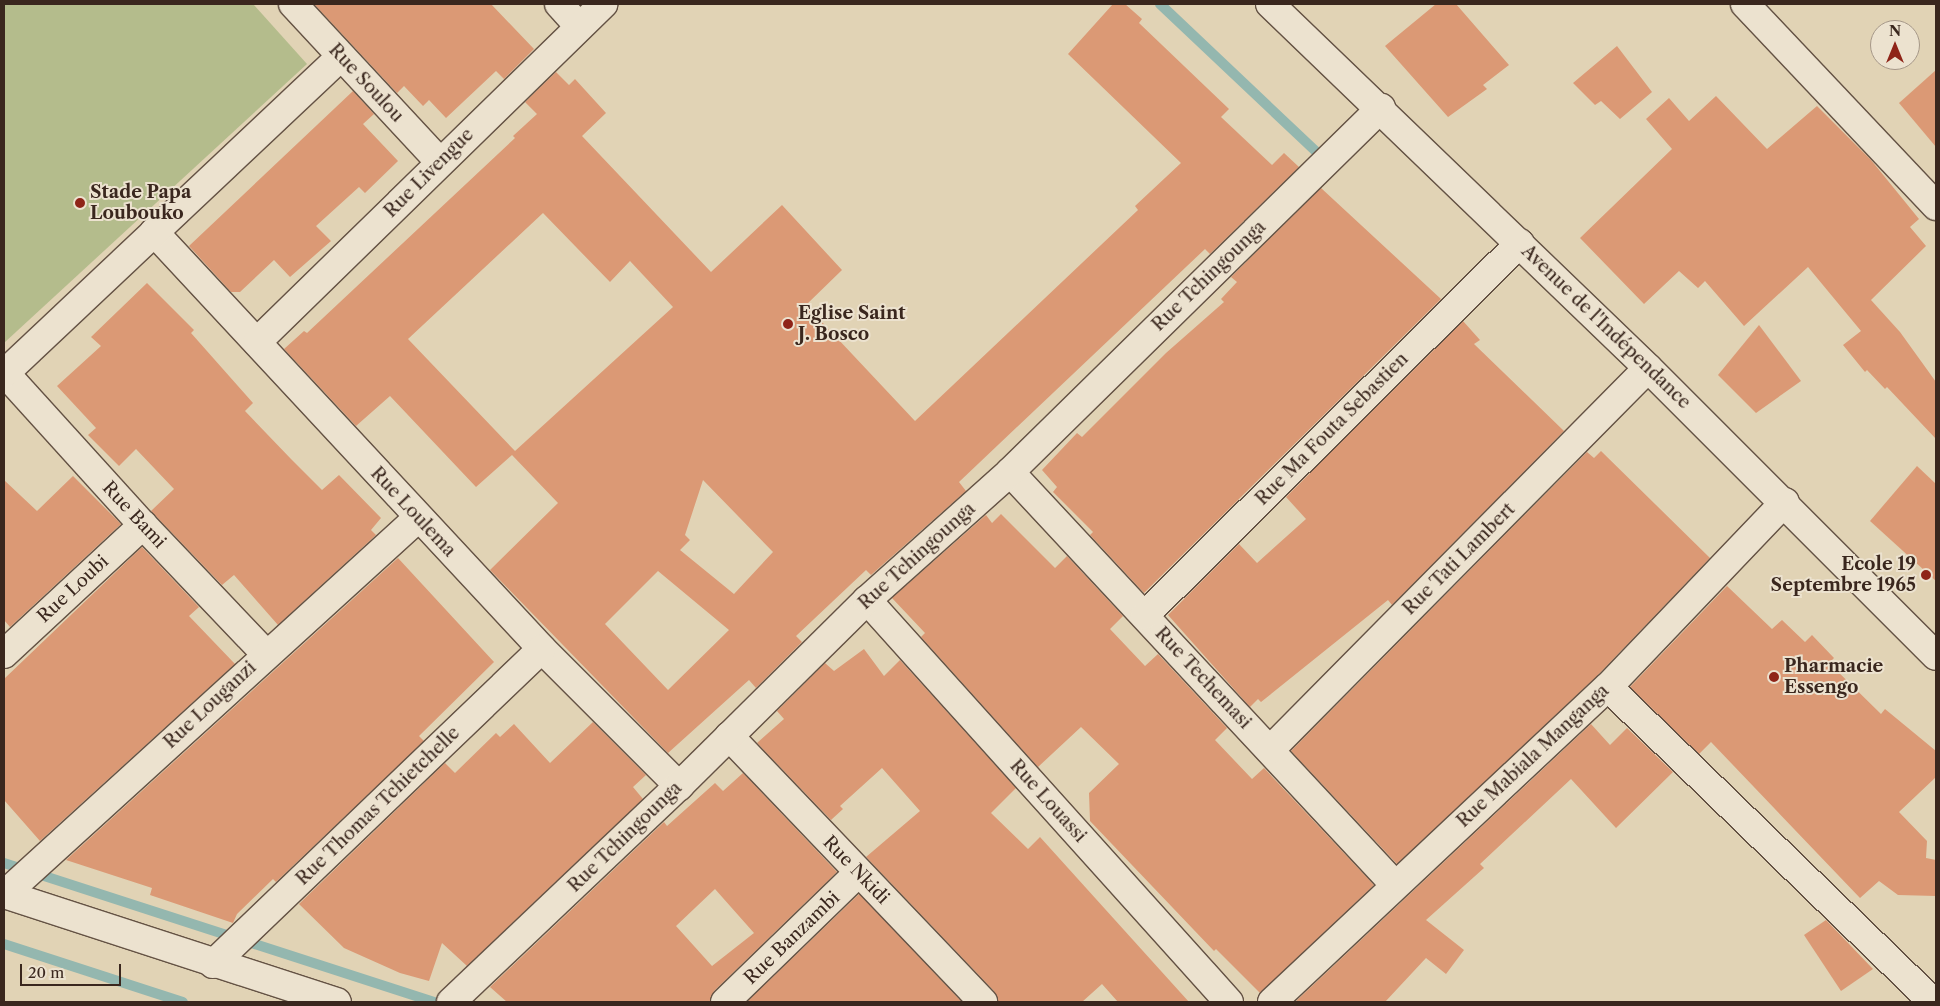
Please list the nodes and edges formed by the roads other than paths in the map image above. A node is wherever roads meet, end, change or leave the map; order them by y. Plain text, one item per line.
1 (293, 4) edge
2 (559, 4) edge
3 (603, 4) edge
4 (1270, 4) edge
5 (1745, 4) edge
6 (579, 26) junction
7 (341, 56) junction
8 (1381, 108) junction
9 (440, 162) junction
10 (1936, 206) edge
11 (154, 232) junction
12 (1520, 243) junction
13 (257, 342) junction
14 (1648, 368) junction
15 (4, 374) edge
16 (1010, 472) junction
17 (1785, 502) junction
18 (418, 518) junction
19 (142, 525) junction
20 (867, 600) junction
21 (1145, 615) junction
22 (542, 649) junction
23 (4, 654) edge
24 (266, 654) junction
25 (1936, 656) edge
26 (1608, 686) junction
27 (729, 736) junction
28 (1270, 750) junction
29 (679, 786) junction
30 (858, 873) junction
31 (1395, 885) junction
32 (4, 894) edge
33 (212, 964) junction
34 (337, 1002) edge
35 (451, 1002) edge
36 (725, 1002) edge
37 (984, 1002) edge
38 (1229, 1002) edge
39 (1272, 1002) edge
40 (1934, 1002) edge

1 - 7 street, Rue Soulou
2 - 6 street
3 - 6 street, Rue Livengue
4 - 8 street, Avenue de l'Indépendance
5 - 10 street
6 - 9 street, Rue Livengue
7 - 9 street, Rue Soulou
7 - 11 street
8 - 12 street, Avenue de l'Indépendance
8 - 16 street, Rue Tchingounga
9 - 13 street, Rue Livengue
11 - 13 street, Rue Loulema
11 - 15 street
12 - 14 street, Avenue de l'Indépendance
12 - 21 street, Rue Ma Fouta Sebastien
13 - 18 street, Rue Loulema
14 - 17 street, Avenue de l'Indépendance
14 - 28 street, Rue Tati Lambert
15 - 19 street, Rue Bami
16 - 20 street, Rue Tchingounga
16 - 21 street, Rue Techemasi
17 - 25 street, Avenue de l'Indépendance
17 - 26 street, Rue Mabiala Manganga
18 - 22 street, Rue Loulema
18 - 24 street, Rue Louganzi
19 - 23 street, Rue Loubi
19 - 24 street, Rue Bami
20 - 27 street, Rue Tchingounga
20 - 38 street, Rue Louassi
21 - 28 street, Rue Techemasi
22 - 29 street, Rue Loulema
22 - 33 street, Rue Thomas Tchietchelle
24 - 32 street, Rue Louganzi
26 - 31 street, Rue Mabiala Manganga
26 - 40 street
27 - 29 street, Rue Tchingounga
27 - 30 street, Rue Nkidi
28 - 31 street, Rue Techemasi
29 - 35 street, Rue Tchingounga
30 - 36 street, Rue Banzambi
30 - 37 street, Rue Nkidi
31 - 39 street, Rue Mabiala Manganga
32 - 33 street
33 - 34 street

